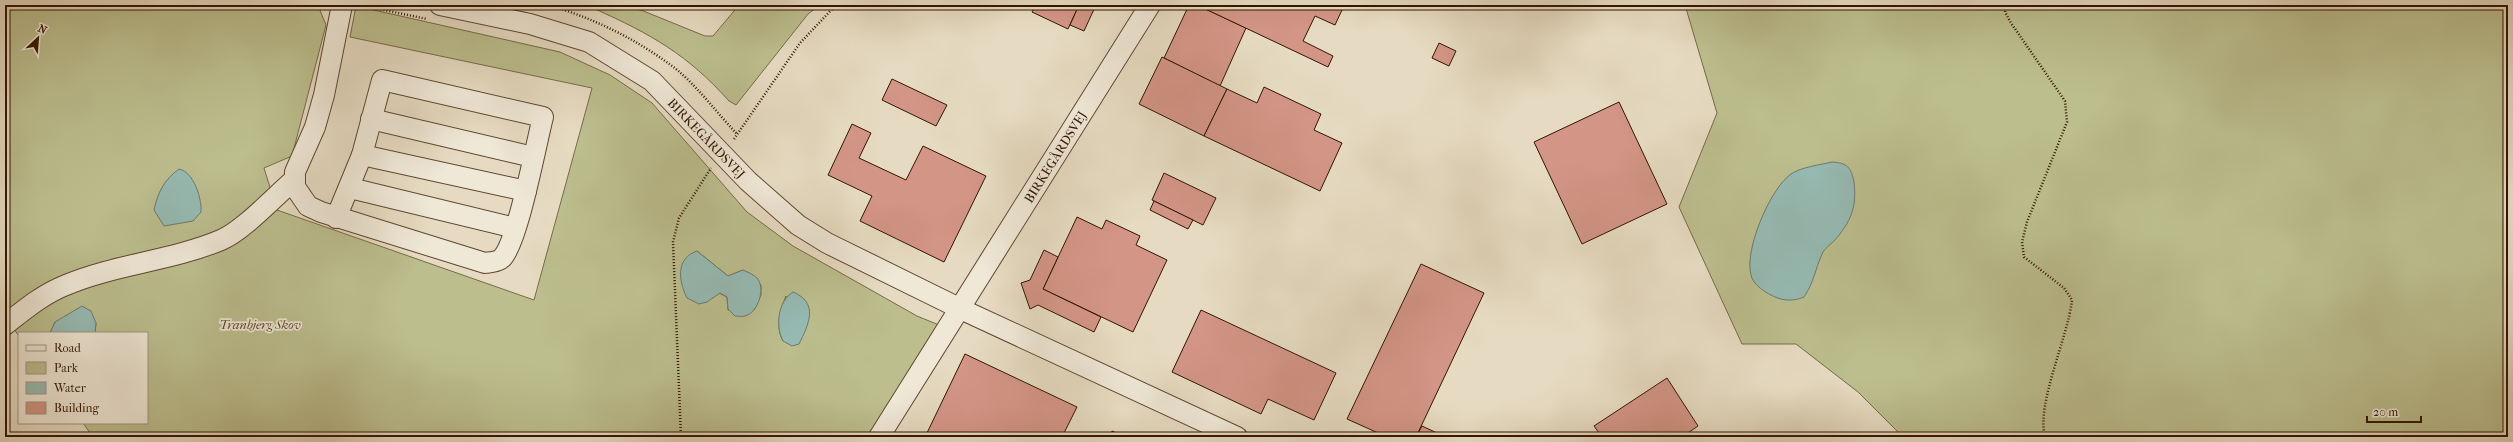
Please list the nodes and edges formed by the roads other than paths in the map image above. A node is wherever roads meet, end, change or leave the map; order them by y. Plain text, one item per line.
1 (342, 5) edge
2 (1150, 5) edge
3 (434, 12) edge
4 (371, 119) junction
5 (362, 155) junction
6 (533, 157) junction
7 (294, 180) junction
8 (350, 188) junction
9 (526, 191) junction
10 (336, 218) junction
11 (515, 228) junction
12 (960, 308) junction
13 (5, 325) edge
14 (879, 437) edge
15 (1237, 437) edge

1 - 7 street
2 - 12 street, BIRKEGÅRDSVEJ
3 - 12 street, BIRKEGÅRDSVEJ
4 - 5 street
4 - 6 street
4 - 6 street
5 - 8 street
5 - 9 street
6 - 9 street
7 - 10 street
7 - 13 street
8 - 10 street
8 - 11 street
9 - 11 street
10 - 11 street
12 - 14 street
12 - 15 street, BIRKEGÅRDSVEJ

